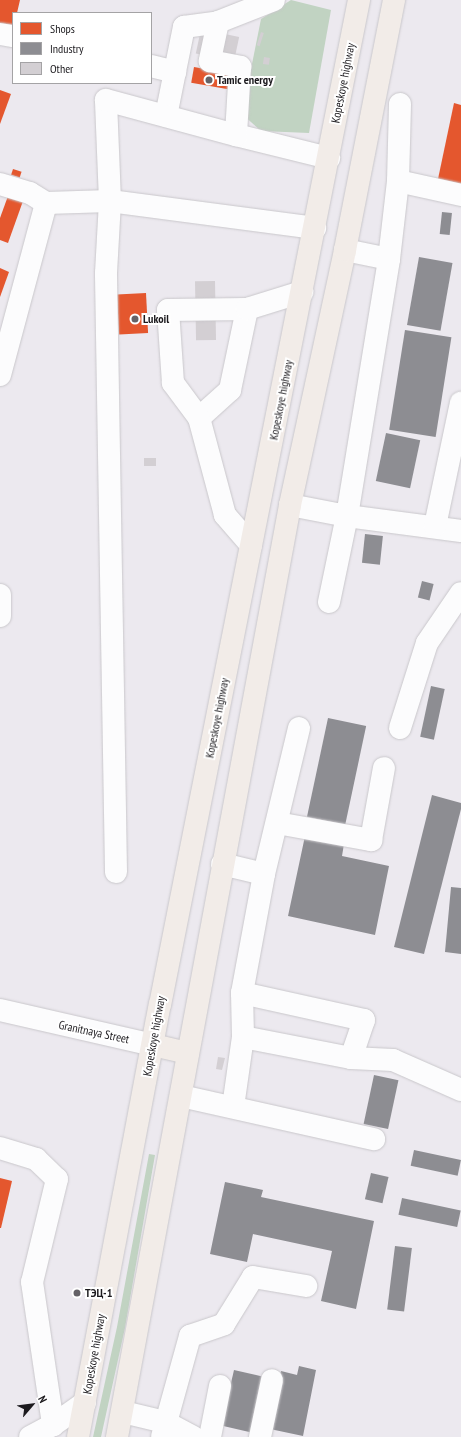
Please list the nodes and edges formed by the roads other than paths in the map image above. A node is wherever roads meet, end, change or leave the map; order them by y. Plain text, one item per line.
1 (274, 0) edge
2 (359, 0) edge
3 (394, 0) edge
4 (218, 22) junction
5 (0, 34) edge
6 (12, 36) edge
7 (152, 66) edge
8 (175, 72) junction
9 (400, 104) dead end
10 (166, 116) junction
11 (236, 135) junction
12 (329, 158) junction
13 (398, 181) junction
14 (0, 184) edge
15 (461, 195) edge
16 (110, 201) junction
17 (46, 203) junction
18 (315, 228) junction
19 (345, 250) junction
20 (389, 260) junction
21 (302, 292) junction
22 (247, 308) junction
23 (0, 375) edge
24 (461, 403) edge
25 (199, 418) junction
26 (290, 504) junction
27 (347, 516) junction
28 (435, 526) junction
29 (461, 531) edge
30 (251, 544) junction
31 (461, 594) edge
32 (0, 595) edge
33 (329, 602) dead end
34 (0, 616) edge
35 (299, 728) dead end
36 (400, 728) dead end
37 (384, 768) dead end
38 (277, 823) junction
39 (222, 864) junction
40 (116, 872) dead end
41 (264, 874) junction
42 (242, 993) junction
43 (0, 1010) edge
44 (243, 1037) junction
45 (153, 1045) junction
46 (188, 1052) junction
47 (350, 1058) junction
48 (461, 1090) edge
49 (181, 1096) junction
50 (233, 1107) junction
51 (374, 1139) dead end
52 (0, 1148) edge
53 (306, 1286) dead end
54 (272, 1380) dead end
55 (220, 1386) dead end
56 (85, 1403) junction
57 (123, 1412) junction
58 (53, 1425) junction
59 (164, 1429) edge
60 (30, 1437) edge
61 (78, 1437) edge
62 (117, 1437) edge
63 (193, 1437) edge
64 (210, 1437) edge
65 (260, 1437) edge

1 - 4 street
2 - 12 main road, Kopeskoye highway
3 - 19 main road
4 - 8 street
4 - 11 street
5 - 6 street
7 - 8 street
8 - 10 street
9 - 13 street
10 - 11 street
10 - 16 street
11 - 12 street
12 - 18 main road, Kopeskoye highway
13 - 15 street
13 - 20 street
14 - 17 street
16 - 17 street
16 - 18 street
16 - 40 street
17 - 23 street
18 - 21 main road, Kopeskoye highway
19 - 20 street
19 - 26 main road
20 - 27 street
21 - 22 street
21 - 30 main road, Kopeskoye highway
22 - 25 street
22 - 25 street
24 - 28 street
25 - 30 street
26 - 27 street
26 - 39 main road
27 - 28 street
27 - 33 street
28 - 29 street
30 - 45 main road, Kopeskoye highway
31 - 36 street
32 - 34 street
35 - 38 street
37 - 38 street
38 - 41 street
39 - 41 street
39 - 46 main road
41 - 42 street
42 - 44 street
42 - 47 street
43 - 45 street, Granitnaya Street
44 - 47 street
44 - 50 street
45 - 46 main road, Granitnaya Street
45 - 56 main road, Kopeskoye highway
46 - 49 main road
47 - 48 street
49 - 50 street
49 - 57 main road
50 - 51 street
52 - 58 street
53 - 59 street
54 - 65 street
55 - 64 street
56 - 58 street
56 - 61 main road, Kopeskoye highway
57 - 59 street
57 - 62 main road
58 - 60 street
59 - 63 street

